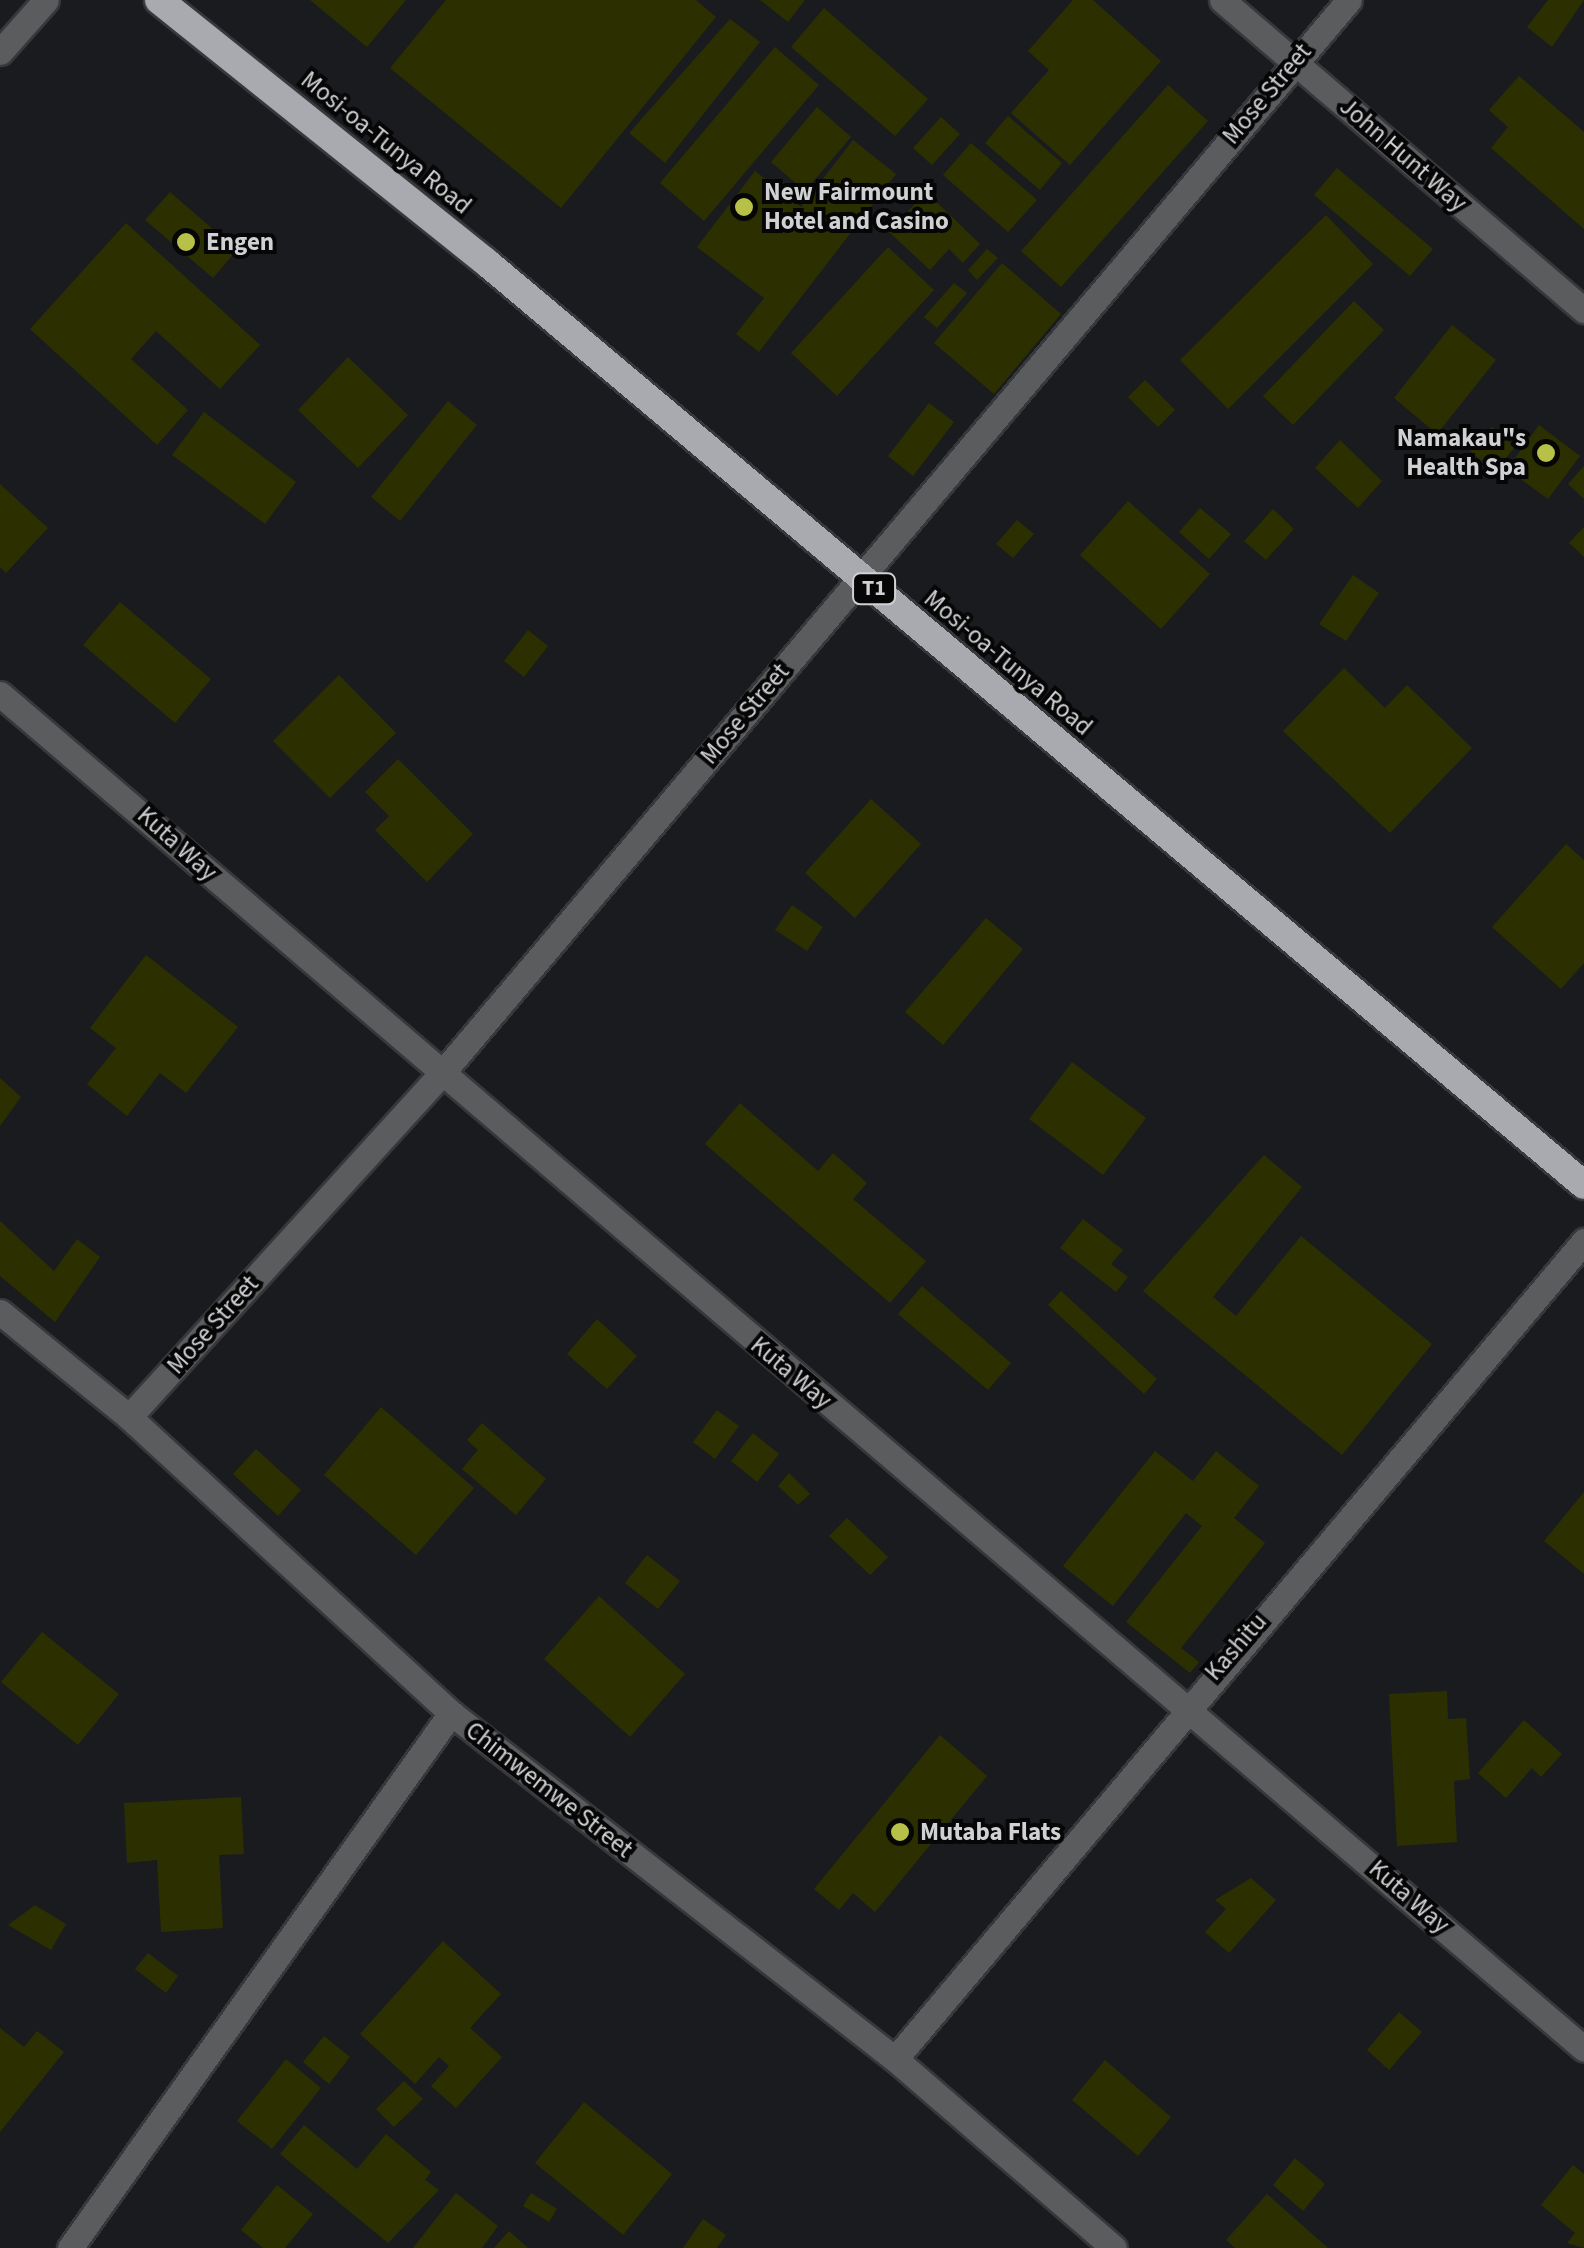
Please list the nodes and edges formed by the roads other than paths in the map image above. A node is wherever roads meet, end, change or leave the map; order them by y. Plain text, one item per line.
1 (46, 0) edge
2 (159, 0) edge
3 (1222, 0) edge
4 (1349, 0) edge
5 (0, 52) edge
6 (1294, 60) junction
7 (1584, 310) edge
8 (860, 578) junction
9 (0, 694) edge
10 (438, 1078) junction
11 (1584, 1185) edge
12 (1584, 1241) edge
13 (0, 1312) edge
14 (129, 1417) junction
15 (1188, 1704) junction
16 (451, 1713) junction
17 (1584, 2049) edge
18 (895, 2059) junction
19 (70, 2248) edge
20 (1114, 2248) edge

1 - 5 street
2 - 8 highway, Mosi-oa-Tunya Road / T1
3 - 6 street, John Hunt Way
4 - 6 street, Mose Street
6 - 7 street, John Hunt Way
6 - 8 street, Mose Street
8 - 10 street, Mose Street
8 - 11 highway, Mosi-oa-Tunya Road / T1
9 - 10 street, Kuta Way
10 - 14 street, Mose Street
10 - 15 street, Kuta Way
12 - 15 street, Kashitu
13 - 14 street, Chimwemwe Street
14 - 16 street, Chimwemwe Street
15 - 17 street, Kuta Way
15 - 18 street, Kashitu
16 - 18 street, Chimwemwe Street
16 - 19 street
18 - 20 street, Chimwemwe Street

